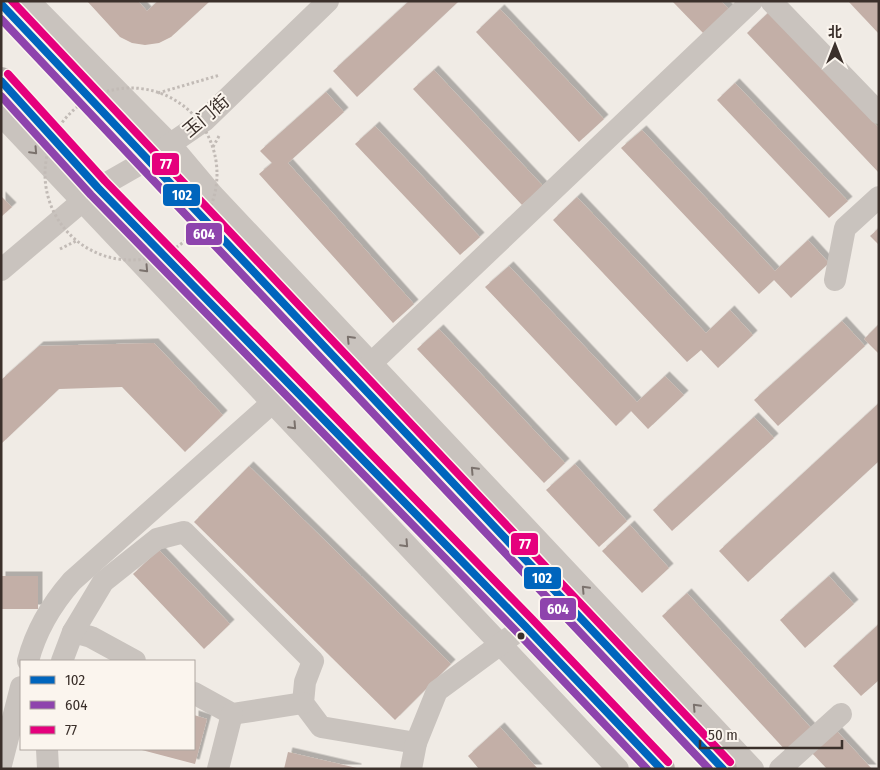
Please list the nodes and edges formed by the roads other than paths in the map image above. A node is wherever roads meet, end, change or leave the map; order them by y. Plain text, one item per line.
1 (29, 1) edge
2 (328, 1) edge
3 (752, 1) edge
4 (771, 1) edge
5 (1, 4) edge
6 (1, 80) edge
7 (879, 114) edge
8 (1, 115) edge
9 (170, 144) junction
10 (147, 160) junction
11 (89, 194) junction
12 (879, 197) edge
13 (1, 270) edge
14 (835, 280) dead end
15 (364, 370) junction
16 (282, 394) junction
17 (525, 626) junction
18 (73, 632) junction
19 (500, 645) junction
20 (28, 660) edge
21 (62, 660) edge
22 (133, 660) edge
23 (20, 691) edge
24 (195, 694) edge
25 (303, 703) junction
26 (232, 714) junction
27 (841, 714) dead end
28 (416, 743) junction
29 (47, 750) edge
30 (1, 765) edge
31 (48, 769) edge
32 (218, 769) edge
33 (411, 769) edge
34 (618, 769) edge
35 (661, 769) edge
36 (722, 769) edge
37 (753, 769) edge
38 (780, 769) edge

1 - 9 street
2 - 9 street, 玉门街
3 - 15 street
4 - 7 street
5 - 10 main road
6 - 11 main road
8 -> 11 street
9 - 10 street, 玉门街
15 -> 9 street
10 - 11 street, 玉门街
10 - 15 main road
11 - 13 street, 玉门街
11 - 16 main road
12 - 14 street
15 - 36 main road
37 -> 15 street
16 - 17 main road
16 -> 19 street
16 - 20 street
17 - 19 street
17 - 35 main road
18 - 21 street
18 - 22 street
18 - 25 street
19 - 28 street
19 - 34 street
23 - 30 street
24 - 26 street
25 - 26 street
25 - 28 street
26 - 32 street
27 - 38 street
28 - 33 street
29 - 31 street

